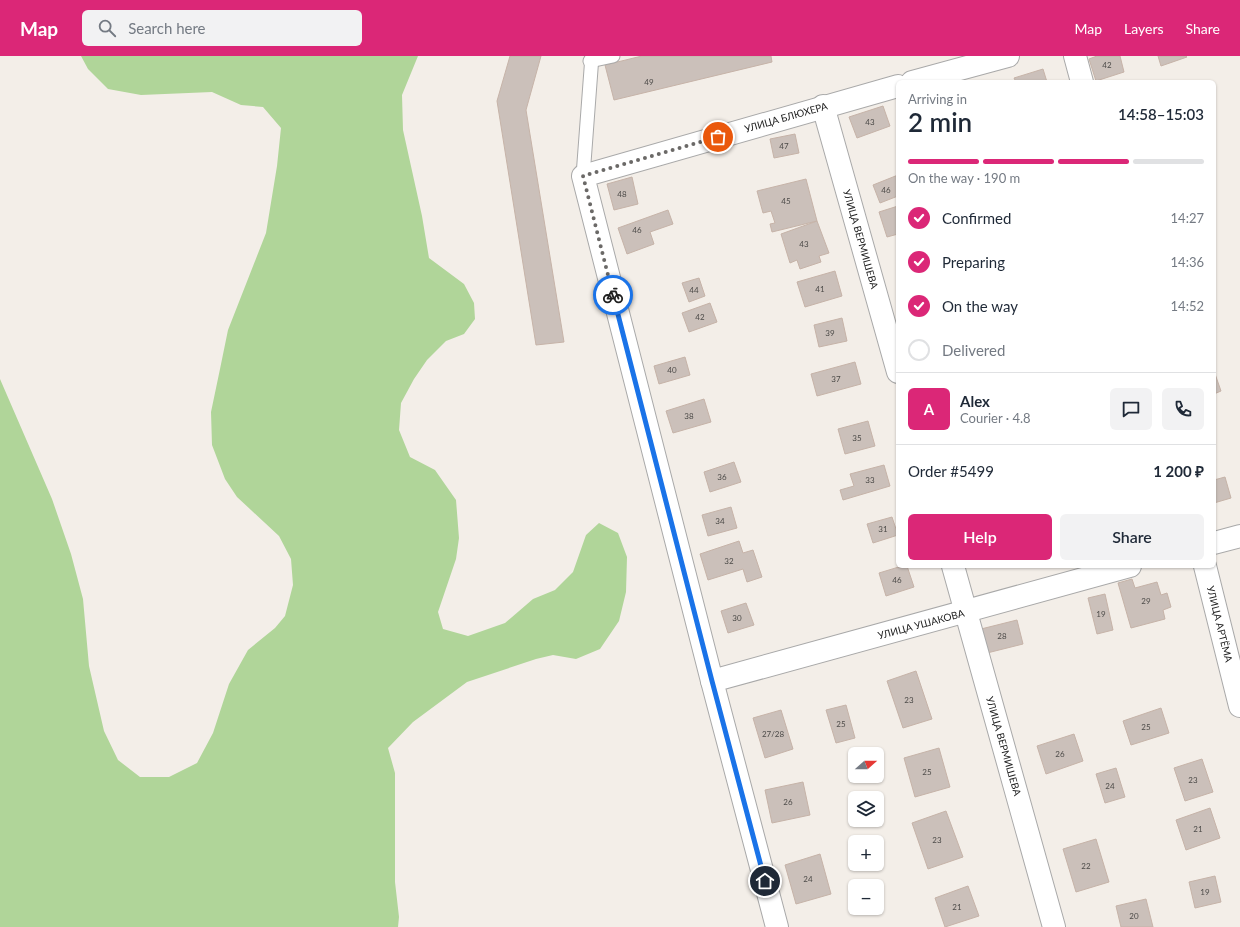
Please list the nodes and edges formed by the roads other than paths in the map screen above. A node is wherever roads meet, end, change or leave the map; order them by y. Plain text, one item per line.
1 (612, 56) edge
2 (1008, 56) edge
3 (1075, 56) edge
4 (591, 59) edge
5 (961, 62) edge
6 (917, 80) edge
7 (1081, 80) edge
8 (896, 87) edge
9 (823, 106) junction
10 (583, 176) junction
11 (896, 365) edge
12 (1240, 536) edge
13 (1216, 542) edge
14 (954, 568) edge
15 (1123, 568) edge
16 (1206, 568) edge
17 (966, 611) junction
18 (712, 681) junction
19 (1240, 706) edge
20 (777, 927) edge
21 (1054, 927) edge

1 - 4 lane
2 - 5 street
3 - 7 street
4 - 10 lane
5 - 6 street
8 - 9 street, УЛИЦА БЛЮХЕРА
9 - 10 street, УЛИЦА БЛЮХЕРА
9 - 11 street, УЛИЦА ВЕРМИШЕВА
10 - 18 street
12 - 13 street
14 - 17 street, УЛИЦА ВЕРМИШЕВА
15 - 17 street, УЛИЦА УШАКОВА
16 - 19 street, УЛИЦА АРТЁМА
17 - 18 street, УЛИЦА УШАКОВА
17 - 21 street, УЛИЦА ВЕРМИШЕВА
18 - 20 street

